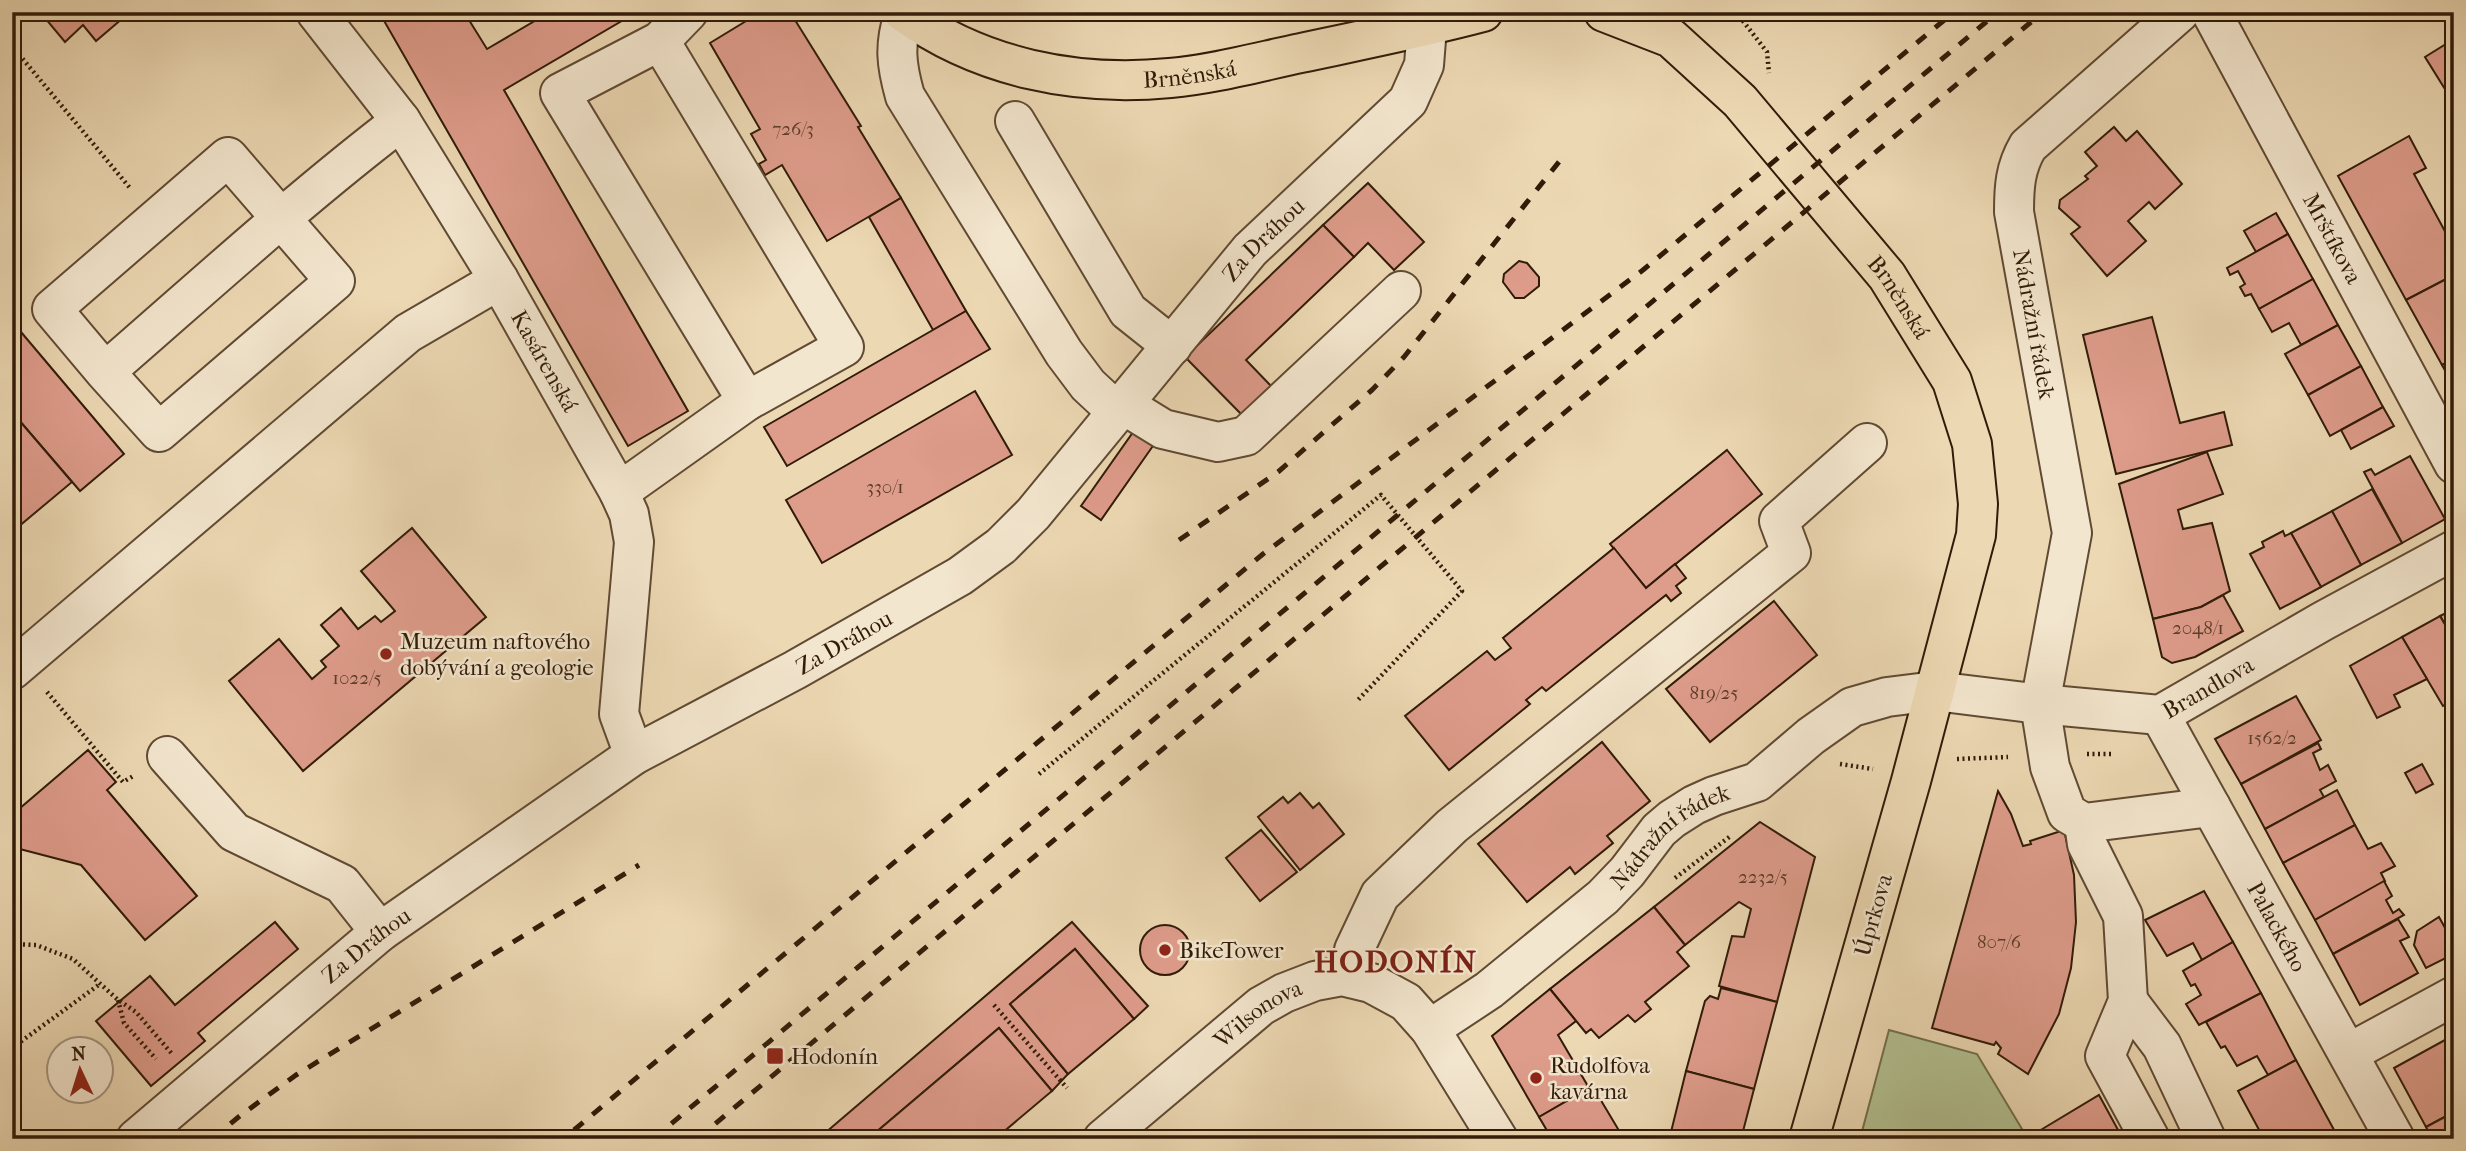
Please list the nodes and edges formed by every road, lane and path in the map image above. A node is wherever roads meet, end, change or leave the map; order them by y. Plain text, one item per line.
1 (316, 12) edge
2 (688, 12) edge
3 (1483, 12) edge
4 (1604, 12) edge
5 (1736, 12) edge
6 (2180, 12) edge
7 (2211, 12) edge
8 (903, 13) edge
9 (1427, 27) junction
10 (660, 41) junction
11 (12, 46) edge
12 (1770, 78) dead end
13 (401, 121) junction
14 (1015, 121) dead end
15 (156, 219) junction
16 (282, 219) junction
17 (499, 280) junction
18 (1401, 291) dead end
19 (1172, 346) junction
20 (106, 372) junction
21 (747, 401) junction
22 (1120, 409) junction
23 (1867, 443) dead end
24 (2454, 464) edge
25 (619, 492) junction
26 (2454, 550) edge
27 (17, 666) edge
28 (1935, 691) junction
29 (1357, 701) dead end
30 (2040, 704) junction
31 (2160, 715) junction
32 (634, 755) junction
33 (167, 756) joint
34 (1039, 774) dead end
35 (2211, 807) junction
36 (2084, 823) junction
37 (380, 932) junction
38 (12, 944) edge
39 (1352, 978) junction
40 (100, 984) junction
41 (2454, 996) edge
42 (117, 999) junction
43 (2129, 1001) junction
44 (994, 1005) dead end
45 (1430, 1029) junction
46 (12, 1048) edge
47 (2349, 1053) junction
48 (156, 1059) dead end
49 (199, 1086) junction
50 (1067, 1088) dead end
51 (136, 1139) edge
52 (1103, 1139) edge
53 (1498, 1139) edge
54 (1809, 1139) edge
55 (2150, 1139) edge
56 (2206, 1139) edge
57 (2395, 1139) edge

1 - 13 street, Kasárenská
2 - 10 street
3 - 9 main road, Brněnská
4 - 28 main road, Brněnská
5 - 12 path
6 - 30 street, Nádražní řádek
7 - 24 street, Mrštíkova
8 - 9 main road, Brněnská
8 - 22 street, Brněnská
9 - 19 street, Za Dráhou
10 - 21 street
10 - 21 street
11 - 15 path
13 - 16 street
13 - 17 street, Kasárenská
14 - 19 street
15 - 16 street
15 - 20 street
16 - 20 street
16 - 20 street
17 - 25 street, Kasárenská
17 - 27 street
18 - 22 street, Brněnská
19 - 22 street, Za Dráhou
21 - 25 street
22 - 32 street, Za Dráhou
23 - 39 street
25 - 32 street, Kasárenská
26 - 31 street, Brandlova
27 - 33 path
28 - 30 street, Brandlova
28 - 45 street, Nádražní řádek
28 - 54 main road, Úprkova
29 - 34 path
30 - 31 street, Brandlova
30 - 36 street, Nádražní řádek
31 - 35 street, Palackého
32 - 37 street, Za Dráhou
33 - 37 street
35 - 36 street
35 - 47 street, Palackého
36 - 43 street
37 - 49 street, Za Dráhou
38 - 40 path
39 - 45 street, Wilsonova
39 - 52 street, Wilsonova
40 - 42 path
40 - 46 path
41 - 47 street
42 - 48 path
42 - 49 path
43 - 55 street
43 - 56 street
44 - 50 path
45 - 53 street, Wilsonova
47 - 57 street, Palackého
49 - 51 street, Za Dráhou

